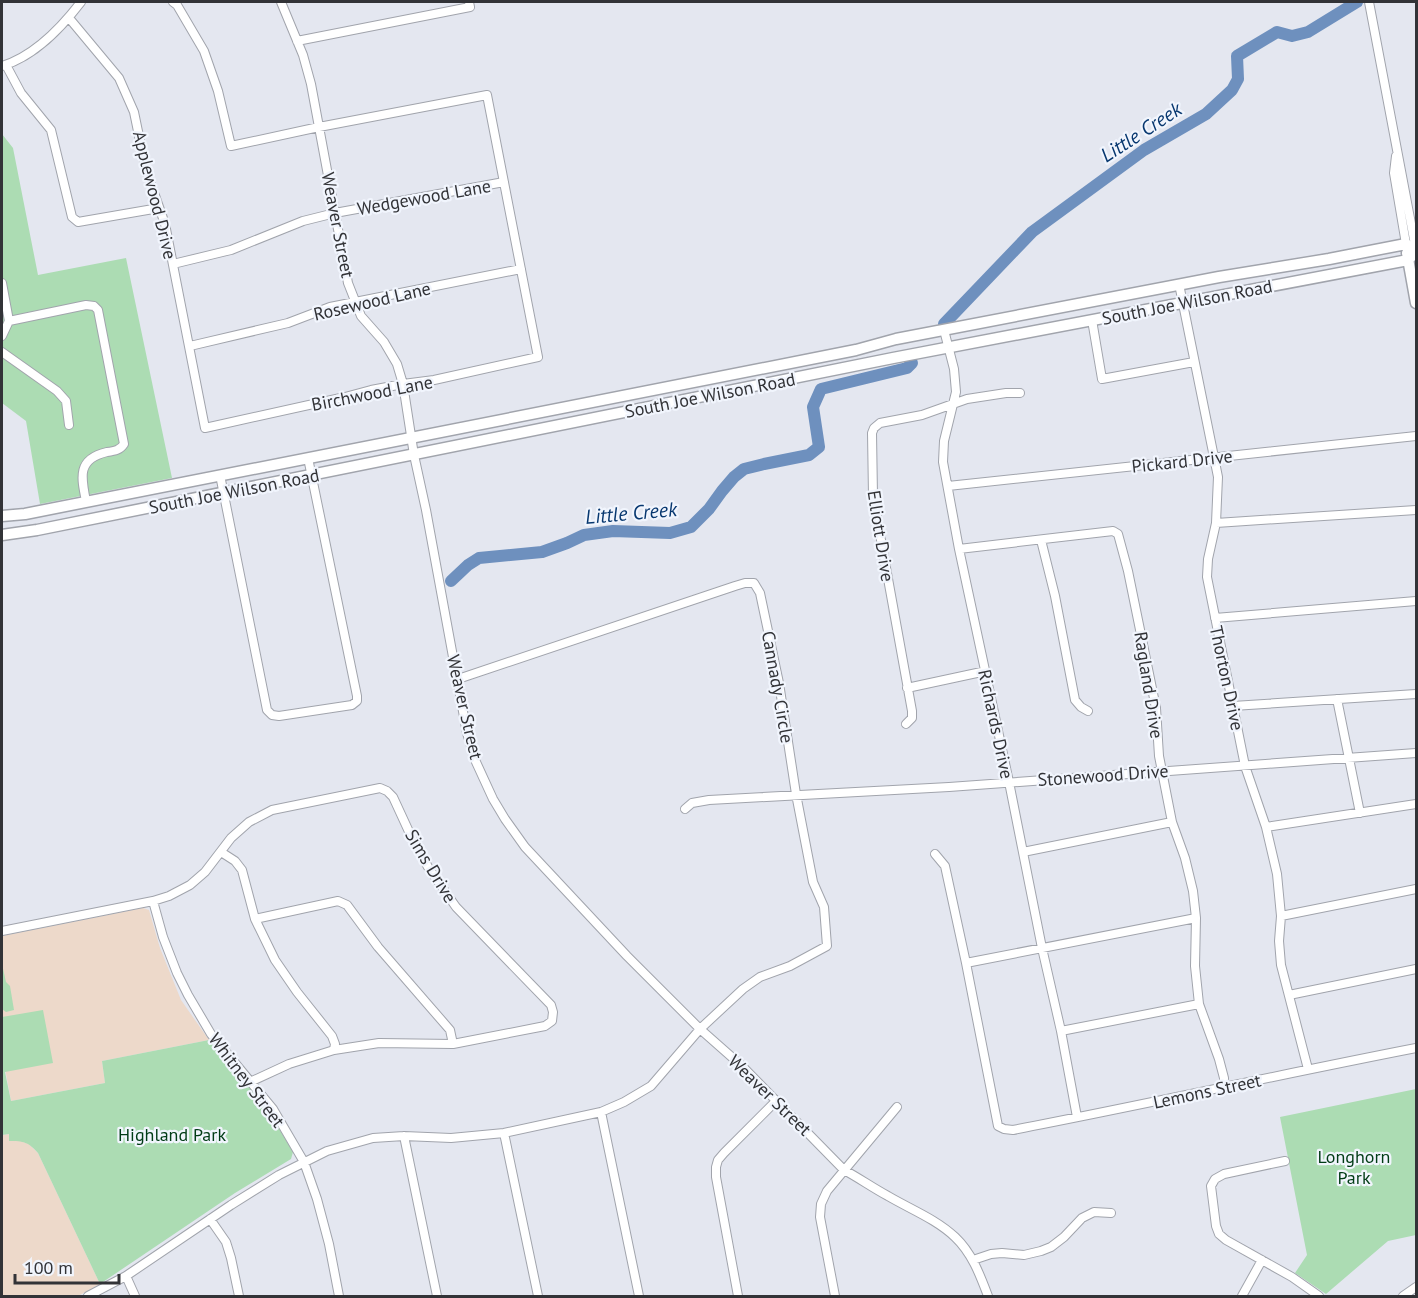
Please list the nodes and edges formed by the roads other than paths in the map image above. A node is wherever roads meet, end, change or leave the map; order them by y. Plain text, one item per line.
1 (81, 2) edge
2 (173, 2) edge
3 (281, 2) edge
4 (1369, 2) edge
5 (469, 4) edge
6 (69, 18) junction
7 (297, 41) junction
8 (4, 65) edge
9 (319, 127) junction
10 (1397, 149) junction
11 (504, 182) junction
12 (159, 208) junction
13 (335, 213) junction
14 (1406, 244) junction
15 (1416, 251) edge
16 (1408, 260) junction
17 (173, 264) junction
18 (521, 269) junction
19 (2, 283) edge
20 (1179, 284) junction
21 (1183, 302) junction
22 (355, 303) junction
23 (1416, 303) edge
24 (1092, 320) junction
25 (9, 321) junction
26 (944, 330) junction
27 (2, 336) edge
28 (190, 346) junction
29 (948, 348) junction
30 (2, 352) edge
31 (1194, 362) junction
32 (403, 384) junction
33 (1020, 393) dead end
34 (952, 404) junction
35 (69, 425) dead end
36 (205, 428) joint
37 (1416, 436) edge
38 (411, 438) junction
39 (414, 455) junction
40 (308, 458) junction
41 (1214, 458) junction
42 (220, 475) junction
43 (311, 475) junction
44 (948, 486) junction
45 (223, 493) junction
46 (86, 501) junction
47 (1416, 510) edge
48 (2, 516) edge
49 (1216, 523) junction
50 (2, 535) edge
51 (1041, 540) junction
52 (959, 549) junction
53 (1416, 601) edge
54 (1215, 618) junction
55 (986, 672) junction
56 (458, 680) junction
57 (907, 688) junction
58 (1416, 694) edge
59 (1337, 699) junction
60 (1233, 706) junction
61 (1088, 711) dead end
62 (906, 724) dead end
63 (1416, 753) edge
64 (1349, 757) junction
65 (1245, 766) junction
66 (1162, 771) junction
67 (1009, 782) junction
68 (796, 794) junction
69 (1416, 804) edge
70 (685, 809) dead end
71 (1360, 813) junction
72 (1172, 822) junction
73 (1266, 827) junction
74 (221, 852) junction
75 (1023, 852) junction
76 (935, 854) dead end
77 (1416, 889) edge
78 (153, 901) junction
79 (1281, 916) junction
80 (1196, 918) junction
81 (255, 919) junction
82 (2, 931) edge
83 (1042, 948) junction
84 (966, 963) junction
85 (1416, 969) edge
86 (1289, 995) junction
87 (1199, 1004) junction
88 (700, 1029) junction
89 (1061, 1031) junction
90 (453, 1044) junction
91 (1416, 1048) edge
92 (334, 1050) junction
93 (1308, 1069) junction
94 (250, 1082) junction
95 (1224, 1088) junction
96 (776, 1101) junction
97 (897, 1107) dead end
98 (601, 1112) junction
99 (1077, 1118) junction
100 (504, 1133) junction
101 (404, 1136) junction
102 (1285, 1161) dead end
103 (304, 1162) junction
104 (844, 1170) junction
105 (1111, 1213) dead end
106 (210, 1219) junction
107 (973, 1260) junction
108 (1262, 1260) junction
109 (126, 1276) junction
110 (1416, 1287) edge
111 (88, 1296) edge
112 (135, 1296) edge
113 (239, 1296) edge
114 (339, 1296) edge
115 (437, 1296) edge
116 (538, 1296) edge
117 (639, 1296) edge
118 (738, 1296) edge
119 (835, 1296) edge
120 (988, 1296) edge
121 (1242, 1296) edge
122 (1319, 1296) edge
123 (1403, 1296) edge

1 - 6 street
2 - 9 street
3 - 7 street, Weaver Street
4 - 10 street
5 - 7 street
6 - 8 street
6 - 12 street, Applewood Drive
7 - 9 street, Weaver Street
8 - 12 street
9 - 11 street
9 - 13 street, Weaver Street
10 - 14 street
10 - 15 street
11 - 13 street, Wedgewood Lane
11 - 18 street
12 - 17 street, Applewood Drive
13 - 17 street, Wedgewood Lane
13 - 22 street, Weaver Street
14 - 15 main road
14 - 16 main road
14 - 20 main road, South Joe Wilson Road
15 - 16 main road
16 - 21 main road, South Joe Wilson Road
16 - 23 main road
17 - 28 street, Applewood Drive
18 - 22 street, Rosewood Lane
18 - 32 street, Birchwood Lane
19 - 25 street
20 - 21 street, Thorton Drive
20 - 26 main road, South Joe Wilson Road
21 - 24 main road, South Joe Wilson Road
21 - 31 street, Thorton Drive
22 - 28 street, Rosewood Lane
22 - 32 street, Weaver Street
24 - 29 main road, South Joe Wilson Road
24 - 31 street
25 - 27 street
25 - 46 street
26 - 29 street, Richards Drive
26 - 38 main road, South Joe Wilson Road
28 - 36 street, Applewood Drive
29 - 34 street, Richards Drive
29 - 39 main road, South Joe Wilson Road
30 - 35 street
31 - 41 street, Thorton Drive
32 - 36 street, Birchwood Lane
32 - 38 street, Weaver Street
33 - 34 street, Elliott Drive
34 - 44 street, Richards Drive
34 - 57 street, Elliott Drive
37 - 41 street, Pickard Drive
38 - 39 street, Weaver Street
38 - 40 main road, South Joe Wilson Road
39 - 43 main road, South Joe Wilson Road
39 - 56 street, Weaver Street
40 - 42 main road, South Joe Wilson Road
40 - 43 street
41 - 44 street, Pickard Drive
41 - 49 street, Thorton Drive
42 - 45 street
42 - 46 main road, South Joe Wilson Road
43 - 45 main road, South Joe Wilson Road
43 - 45 street
44 - 52 street, Richards Drive
45 - 50 main road, South Joe Wilson Road
46 - 48 main road, South Joe Wilson Road
47 - 49 street
49 - 54 street, Thorton Drive
51 - 52 street
51 - 61 street
51 - 66 street, Ragland Drive
52 - 55 street, Richards Drive
53 - 54 street
54 - 60 street, Thorton Drive
55 - 57 street
55 - 67 street, Richards Drive
56 - 68 street, Cannady Circle
56 - 88 street, Weaver Street
57 - 62 street, Elliott Drive
58 - 59 street
59 - 60 street
59 - 64 street
60 - 65 street, Thorton Drive
63 - 64 street, Stonewood Drive
64 - 65 street, Stonewood Drive
64 - 71 street
65 - 66 street, Stonewood Drive
65 - 73 street, Thorton Drive
66 - 67 street, Stonewood Drive
66 - 72 street, Ragland Drive
67 - 68 street, Stonewood Drive
67 - 75 street, Richards Drive
68 - 70 street, Stonewood Drive
68 - 88 street, Cannady Circle
69 - 71 street
71 - 73 street
72 - 75 street
72 - 80 street, Ragland Drive
73 - 79 street, Thorton Drive
74 - 78 street, Sims Drive
74 - 81 street
74 - 90 street, Sims Drive
75 - 83 street, Richards Drive
76 - 84 street
77 - 79 street
78 - 82 street, Sims Drive
78 - 94 street, Whitney Street
79 - 86 street, Thorton Drive
80 - 83 street
80 - 87 street, Ragland Drive
81 - 90 street
81 - 92 street
83 - 84 street
83 - 89 street, Richards Drive
84 - 99 street, Lemons Street
85 - 86 street
86 - 93 street, Thorton Drive
87 - 89 street
87 - 95 street, Ragland Drive
88 - 96 street, Weaver Street
88 - 98 street
89 - 99 street, Richards Drive
90 - 92 street, Sims Drive
91 - 93 street, Lemons Street
92 - 94 street, Sims Drive
93 - 95 street, Lemons Street
94 - 103 street, Whitney Street
95 - 99 street, Lemons Street
96 - 104 street, Weaver Street
96 - 118 street
97 - 104 street
98 - 100 street
98 - 117 street
100 - 101 street
100 - 116 street
101 - 103 street
101 - 115 street
102 - 108 street
103 - 106 street
103 - 114 street, Whitney Street
104 - 107 street, Weaver Street
104 - 119 street
105 - 107 street
106 - 109 street
106 - 113 street
107 - 120 street, Weaver Street
108 - 121 street
108 - 122 street
109 - 111 street
109 - 112 street
110 - 123 street

